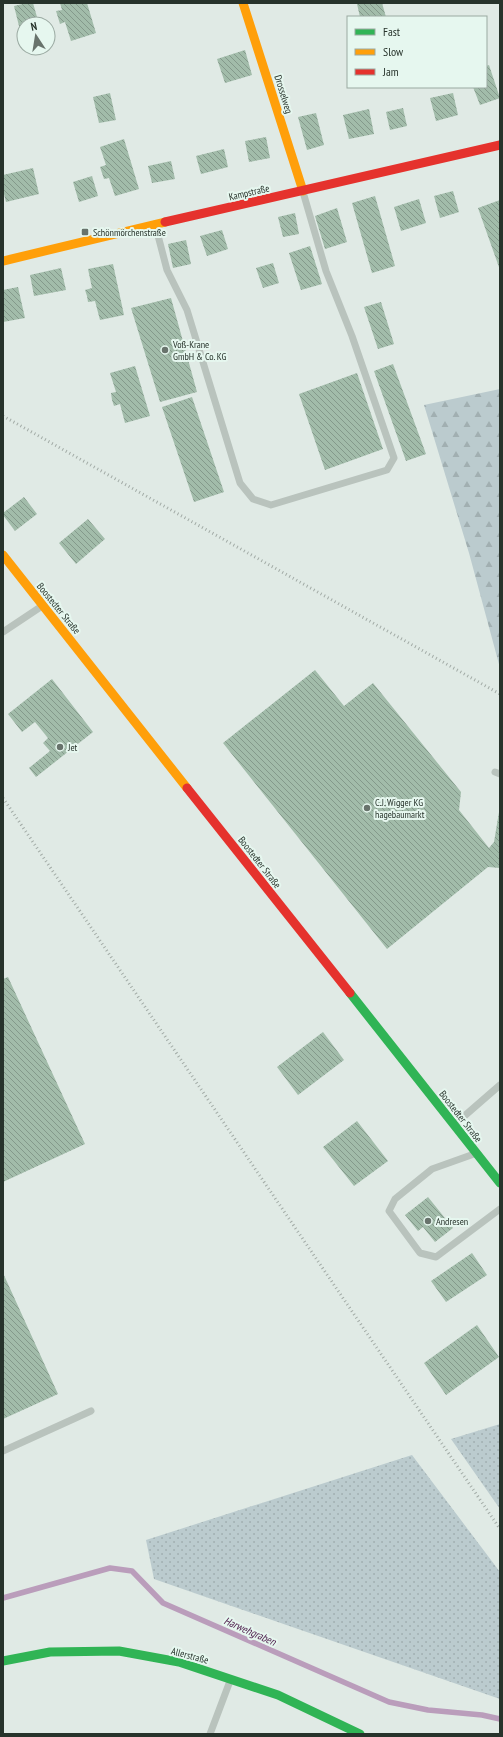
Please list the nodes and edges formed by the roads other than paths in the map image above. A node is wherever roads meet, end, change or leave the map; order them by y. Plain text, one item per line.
1 (243, 3) edge
2 (500, 145) edge
3 (303, 191) junction
4 (156, 224) junction
5 (3, 262) edge
6 (3, 555) edge
7 (42, 606) junction
8 (3, 632) edge
9 (500, 1085) edge
10 (454, 1125) junction
11 (476, 1153) junction
12 (500, 1183) edge
13 (500, 1209) edge
14 (91, 1411) dead end
15 (3, 1451) edge
16 (3, 1660) edge
17 (231, 1678) junction
18 (210, 1734) edge
19 (360, 1734) edge

1 - 3 street, Drosselweg
2 - 3 street, Kampstraße
3 - 4 street, Kampstraße
3 - 4 lane
4 - 5 street, Kampstraße
6 - 7 street, Boostedter Straße
7 - 8 lane
7 - 10 street, Boostedter Straße
9 - 10 lane
10 - 11 street, Boostedter Straße
11 - 12 street, Boostedter Straße
11 - 13 lane
14 - 15 lane
16 - 17 street, Allerstraße
17 - 18 lane
17 - 19 street, Allerstraße

